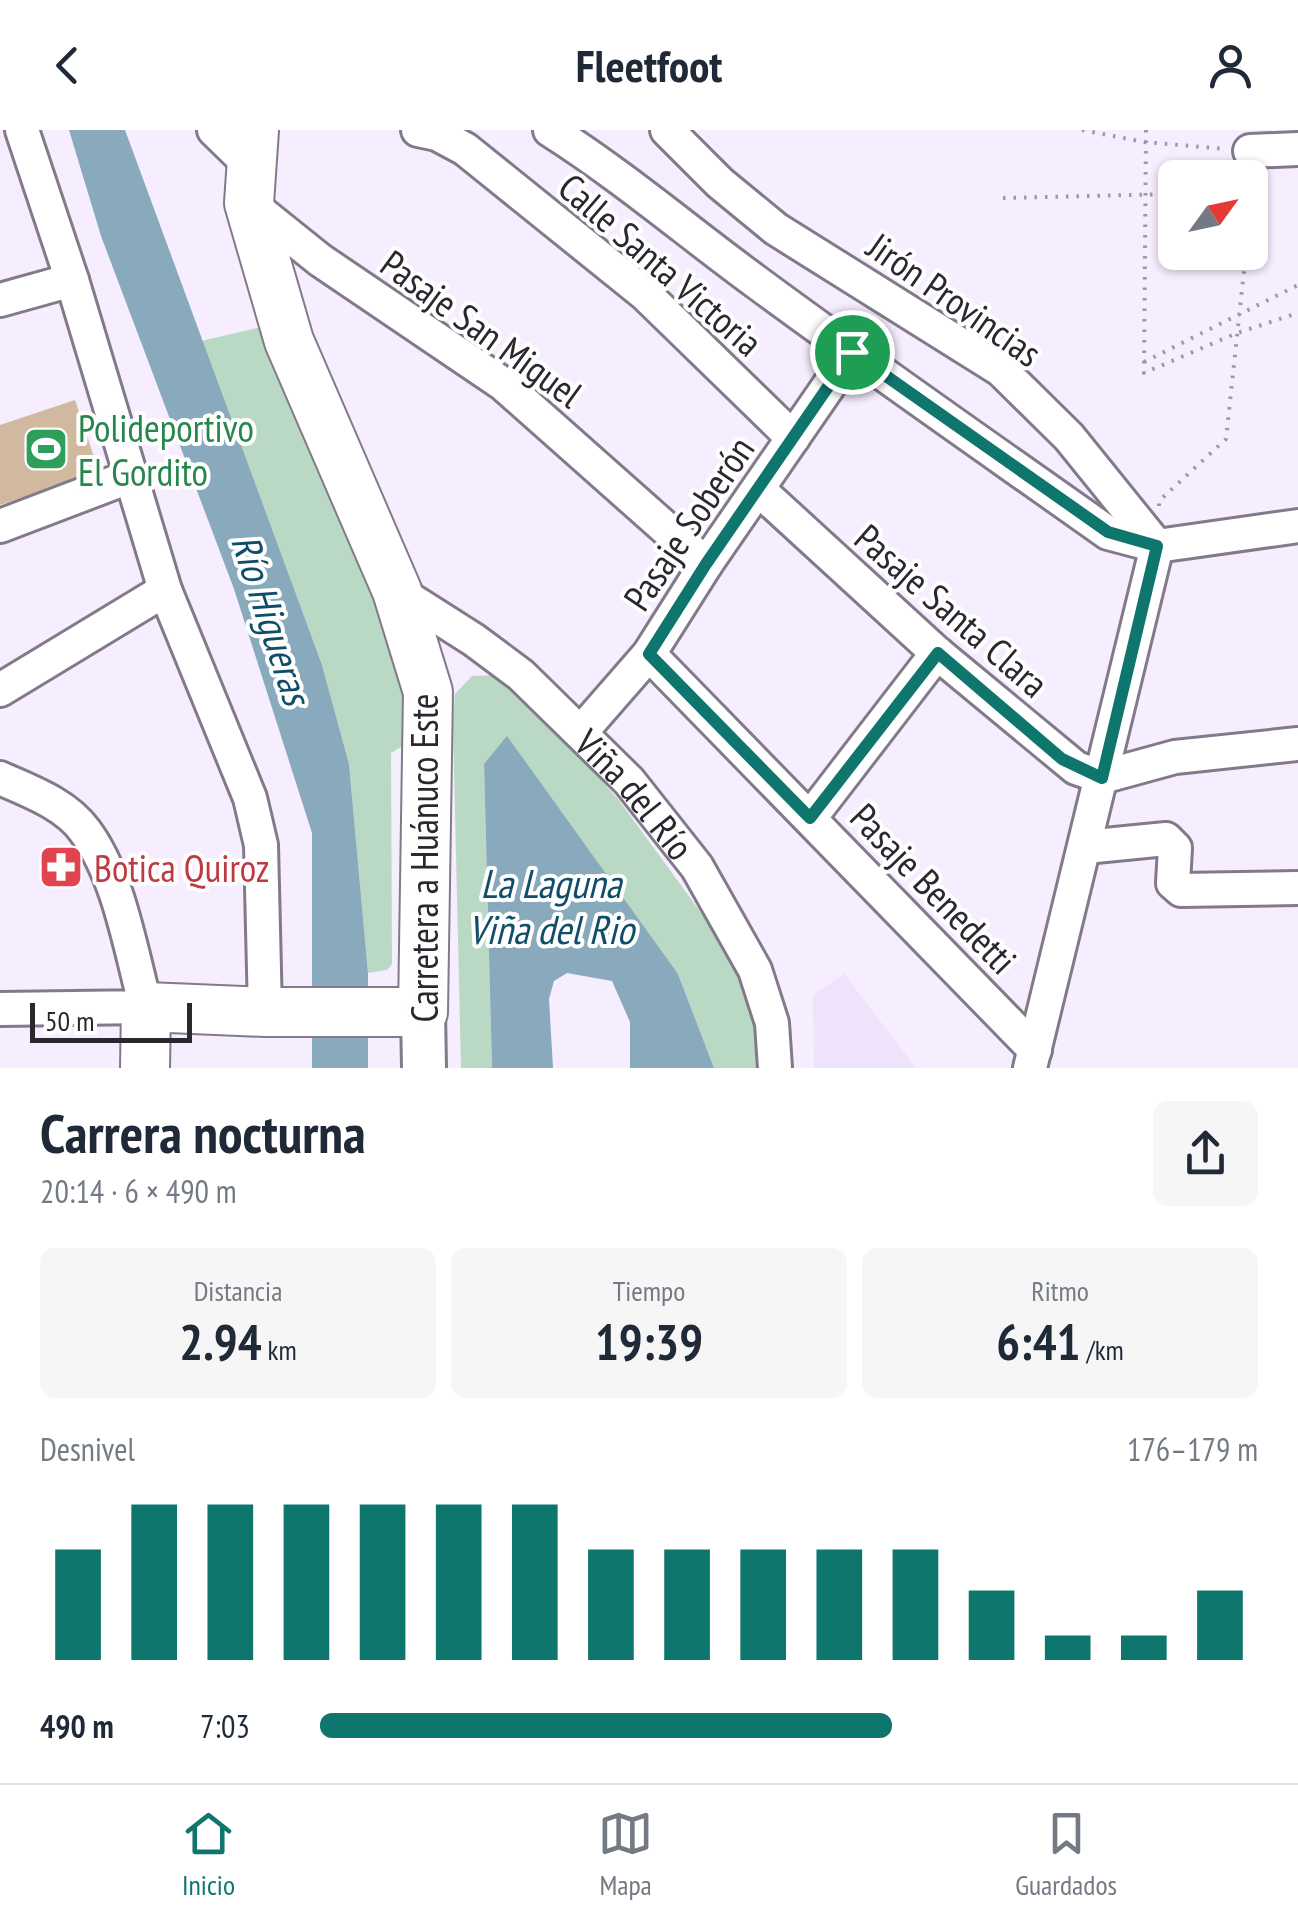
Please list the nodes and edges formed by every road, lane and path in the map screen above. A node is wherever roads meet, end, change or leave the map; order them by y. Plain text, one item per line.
1 (22, 130) edge
2 (214, 130) edge
3 (418, 130) edge
4 (550, 130) edge
5 (667, 130) edge
6 (1082, 130) edge
7 (1146, 130) edge
8 (1144, 142) junction
9 (1298, 148) edge
10 (1250, 151) joint
11 (251, 166) edge
12 (1146, 192) junction
13 (1158, 193) edge
14 (1003, 198) dead end
15 (1243, 270) edge
16 (72, 280) junction
17 (1298, 284) edge
18 (0, 300) edge
19 (1298, 312) edge
20 (1237, 314) junction
21 (1237, 333) junction
22 (852, 352) junction
23 (1144, 362) junction
24 (793, 438) junction
25 (129, 477) junction
26 (758, 489) junction
27 (0, 526) edge
28 (1298, 526) edge
29 (1157, 546) junction
30 (706, 564) junction
31 (165, 590) junction
32 (397, 592) junction
33 (938, 653) junction
34 (649, 654) junction
35 (0, 690) edge
36 (581, 732) junction
37 (1298, 744) edge
38 (0, 778) edge
39 (1102, 778) junction
40 (810, 818) junction
41 (1084, 846) junction
42 (1298, 888) edge
43 (146, 1007) junction
44 (0, 1009) edge
45 (276, 1012) junction
46 (423, 1012) junction
47 (1033, 1059) edge
48 (146, 1068) edge
49 (424, 1068) edge
50 (775, 1068) edge

1 - 16 street
2 - 11 street, Pasaje San Miguel
3 - 24 street, Calle Santa Victoria
4 - 22 street
5 - 29 street, Jirón Provincias
6 - 8 path
7 - 8 path
8 - 10 path
8 - 12 path
9 - 10 street
11 - 30 street, Pasaje San Miguel
11 - 32 highway, Carretera a Huánuco Este
12 - 13 path
12 - 14 path
12 - 23 path
15 - 20 path
16 - 18 street
16 - 25 street
17 - 20 path
19 - 21 path
20 - 21 path
20 - 23 path
21 - 23 path
21 - 29 path
22 - 24 street, Pasaje Soberón
22 - 29 street
24 - 26 street, Pasaje Soberón
25 - 27 street
25 - 31 street
26 - 30 street, Pasaje Soberón
26 - 33 street, Pasaje Santa Clara
28 - 29 street
29 - 39 street
30 - 34 street, Pasaje Soberón
31 - 35 street
31 - 45 street
32 - 36 street, Viña del Río
32 - 46 highway, Carretera a Huánuco Este
33 - 39 street, Pasaje Santa Clara
33 - 40 street
34 - 36 street, Pasaje Soberón
34 - 40 street, Pasaje Benedetti
36 - 50 street, Viña del Río
37 - 39 street
38 - 43 street
39 - 41 street
40 - 47 street, Pasaje Benedetti
41 - 42 street
41 - 47 street
43 - 44 street
43 - 45 highway
43 - 48 highway
45 - 46 highway
46 - 49 main road, Carretera a Huánuco Este

